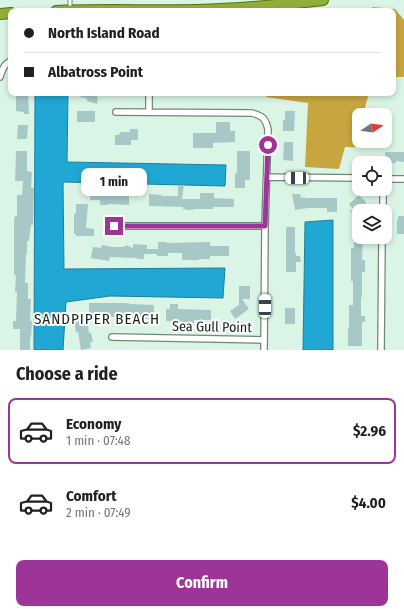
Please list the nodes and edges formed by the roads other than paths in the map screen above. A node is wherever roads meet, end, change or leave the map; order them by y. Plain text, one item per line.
1 (323, 0) edge
2 (70, 5) edge
3 (119, 8) edge
4 (251, 8) edge
5 (8, 63) edge
6 (0, 77) edge
7 (149, 96) edge
8 (116, 112) dead end
9 (149, 112) junction
10 (267, 177) junction
11 (352, 178) edge
12 (392, 179) edge
13 (404, 179) edge
14 (114, 226) dead end
15 (265, 226) junction
16 (382, 244) edge
17 (112, 338) dead end
18 (264, 340) junction
19 (264, 350) edge
20 (381, 350) edge

1 - 4 highway
2 - 3 highway
5 - 6 street
7 - 9 street
8 - 9 street
9 - 10 street
10 - 11 street
10 - 15 street
12 - 13 street
14 - 15 street
15 - 18 street
16 - 20 street
17 - 18 street, Sea Gull Point
18 - 19 street

